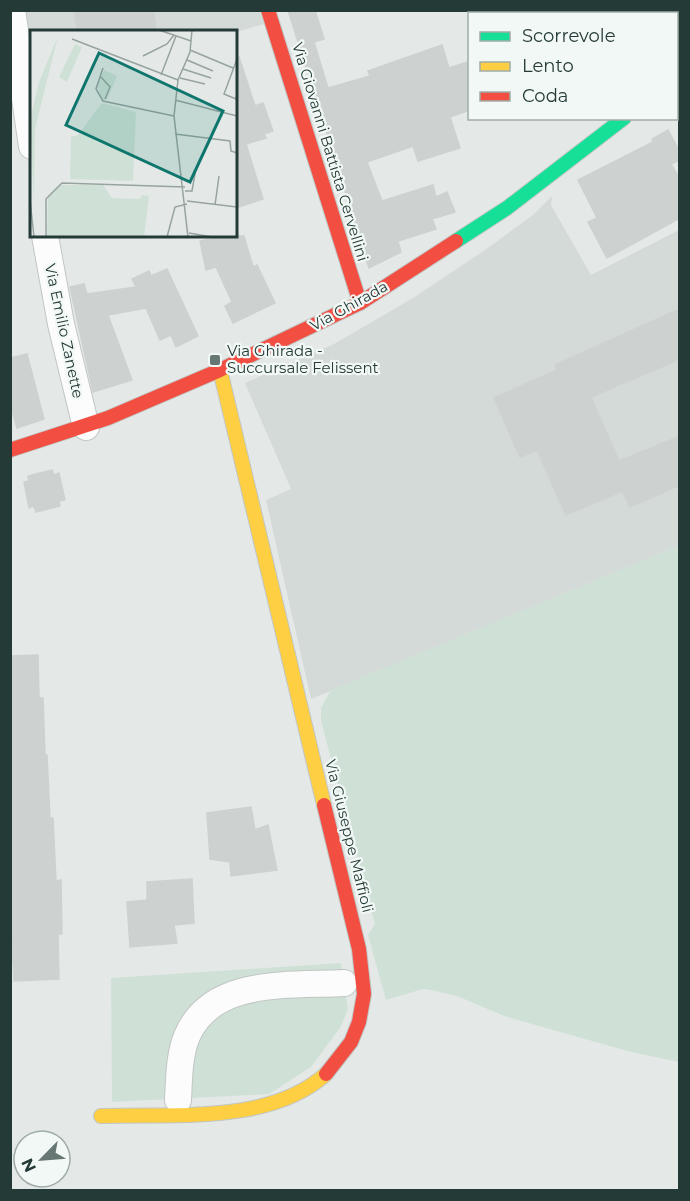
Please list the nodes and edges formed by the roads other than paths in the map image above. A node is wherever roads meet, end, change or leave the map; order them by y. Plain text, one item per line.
1 (12, 10) edge
2 (268, 10) edge
3 (621, 120) edge
4 (30, 132) edge
5 (45, 237) edge
6 (360, 303) junction
7 (220, 370) junction
8 (86, 426) junction
9 (10, 450) edge
10 (344, 983) dead end
11 (178, 1100) dead end
12 (101, 1116) dead end

1 - 4 street
2 - 6 street, Via Giovanni Battista Cervellini
3 - 6 street, Via Ghirada
5 - 8 street, Via Emilio Zanette
6 - 7 street, Via Ghirada
7 - 8 street, Via Ghirada
7 - 12 street, Via Giuseppe Maffioli
8 - 9 street, Via Ghirada
10 - 11 street

